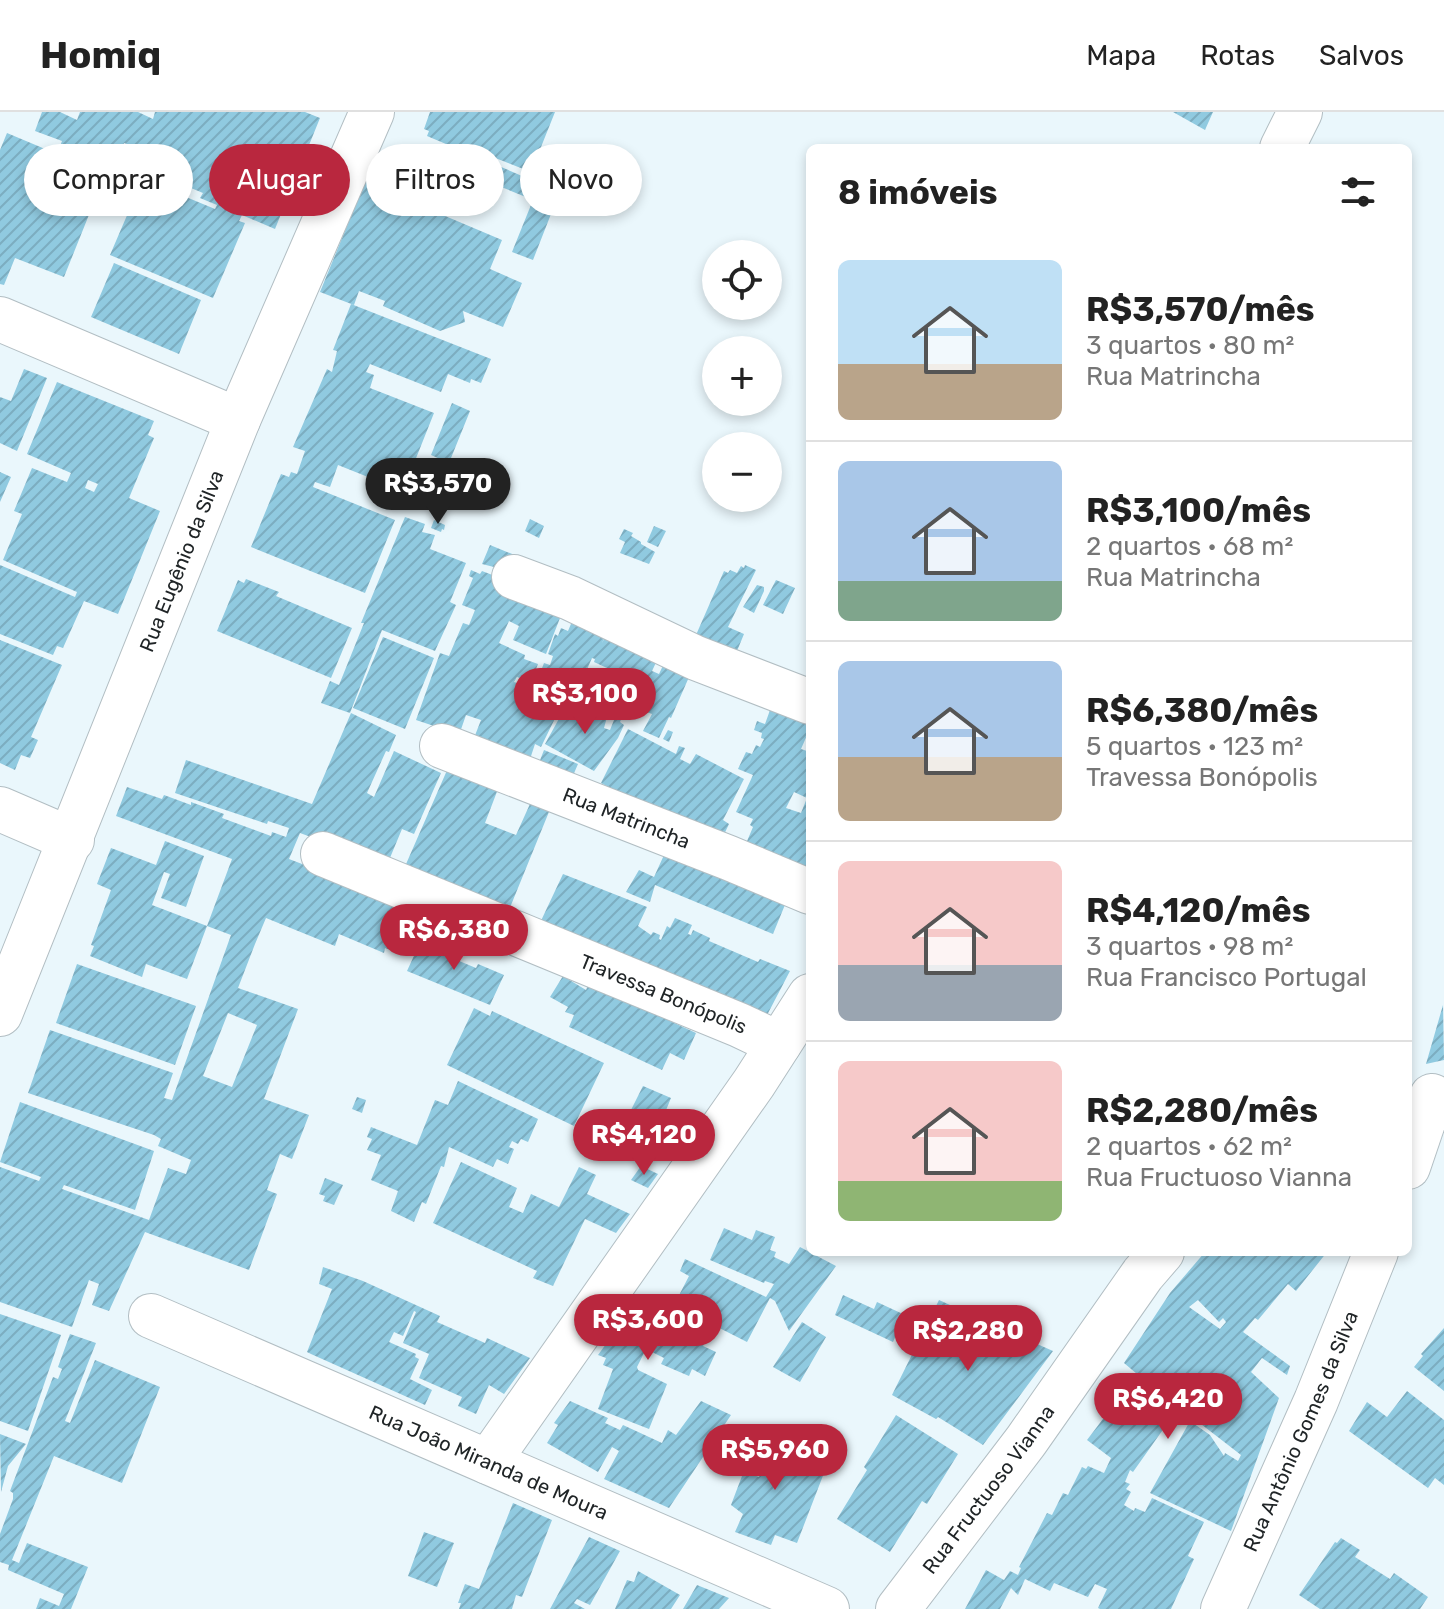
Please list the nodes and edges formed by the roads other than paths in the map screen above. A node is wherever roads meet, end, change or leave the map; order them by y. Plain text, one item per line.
1 (372, 112) edge
2 (1300, 112) edge
3 (1284, 144) edge
4 (0, 319) edge
5 (238, 420) junction
6 (514, 577) dead end
7 (806, 700) edge
8 (442, 746) dead end
9 (0, 809) edge
10 (72, 840) junction
11 (323, 854) dead end
12 (806, 890) edge
13 (806, 1002) edge
14 (0, 1014) edge
15 (779, 1044) junction
16 (1428, 1096) edge
17 (1412, 1153) edge
18 (1159, 1256) edge
19 (1374, 1256) edge
20 (151, 1316) dead end
21 (488, 1462) junction
22 (827, 1609) edge
23 (898, 1609) edge
24 (1223, 1609) edge

1 - 5 street, Rua Eugênio da Silva
2 - 3 street
4 - 5 street
5 - 10 street, Rua Eugênio da Silva
6 - 7 street
8 - 12 street, Rua Matrincha
9 - 10 street
10 - 14 street, Rua Eugênio da Silva
11 - 15 street, Travessa Bonópolis
13 - 15 street
15 - 21 street
16 - 17 street
18 - 23 street, Rua Fructuoso Vianna
19 - 24 street, Rua Antônio Gomes da Silva
20 - 21 street, Rua João Miranda de Moura
21 - 22 street, Rua João Miranda de Moura

